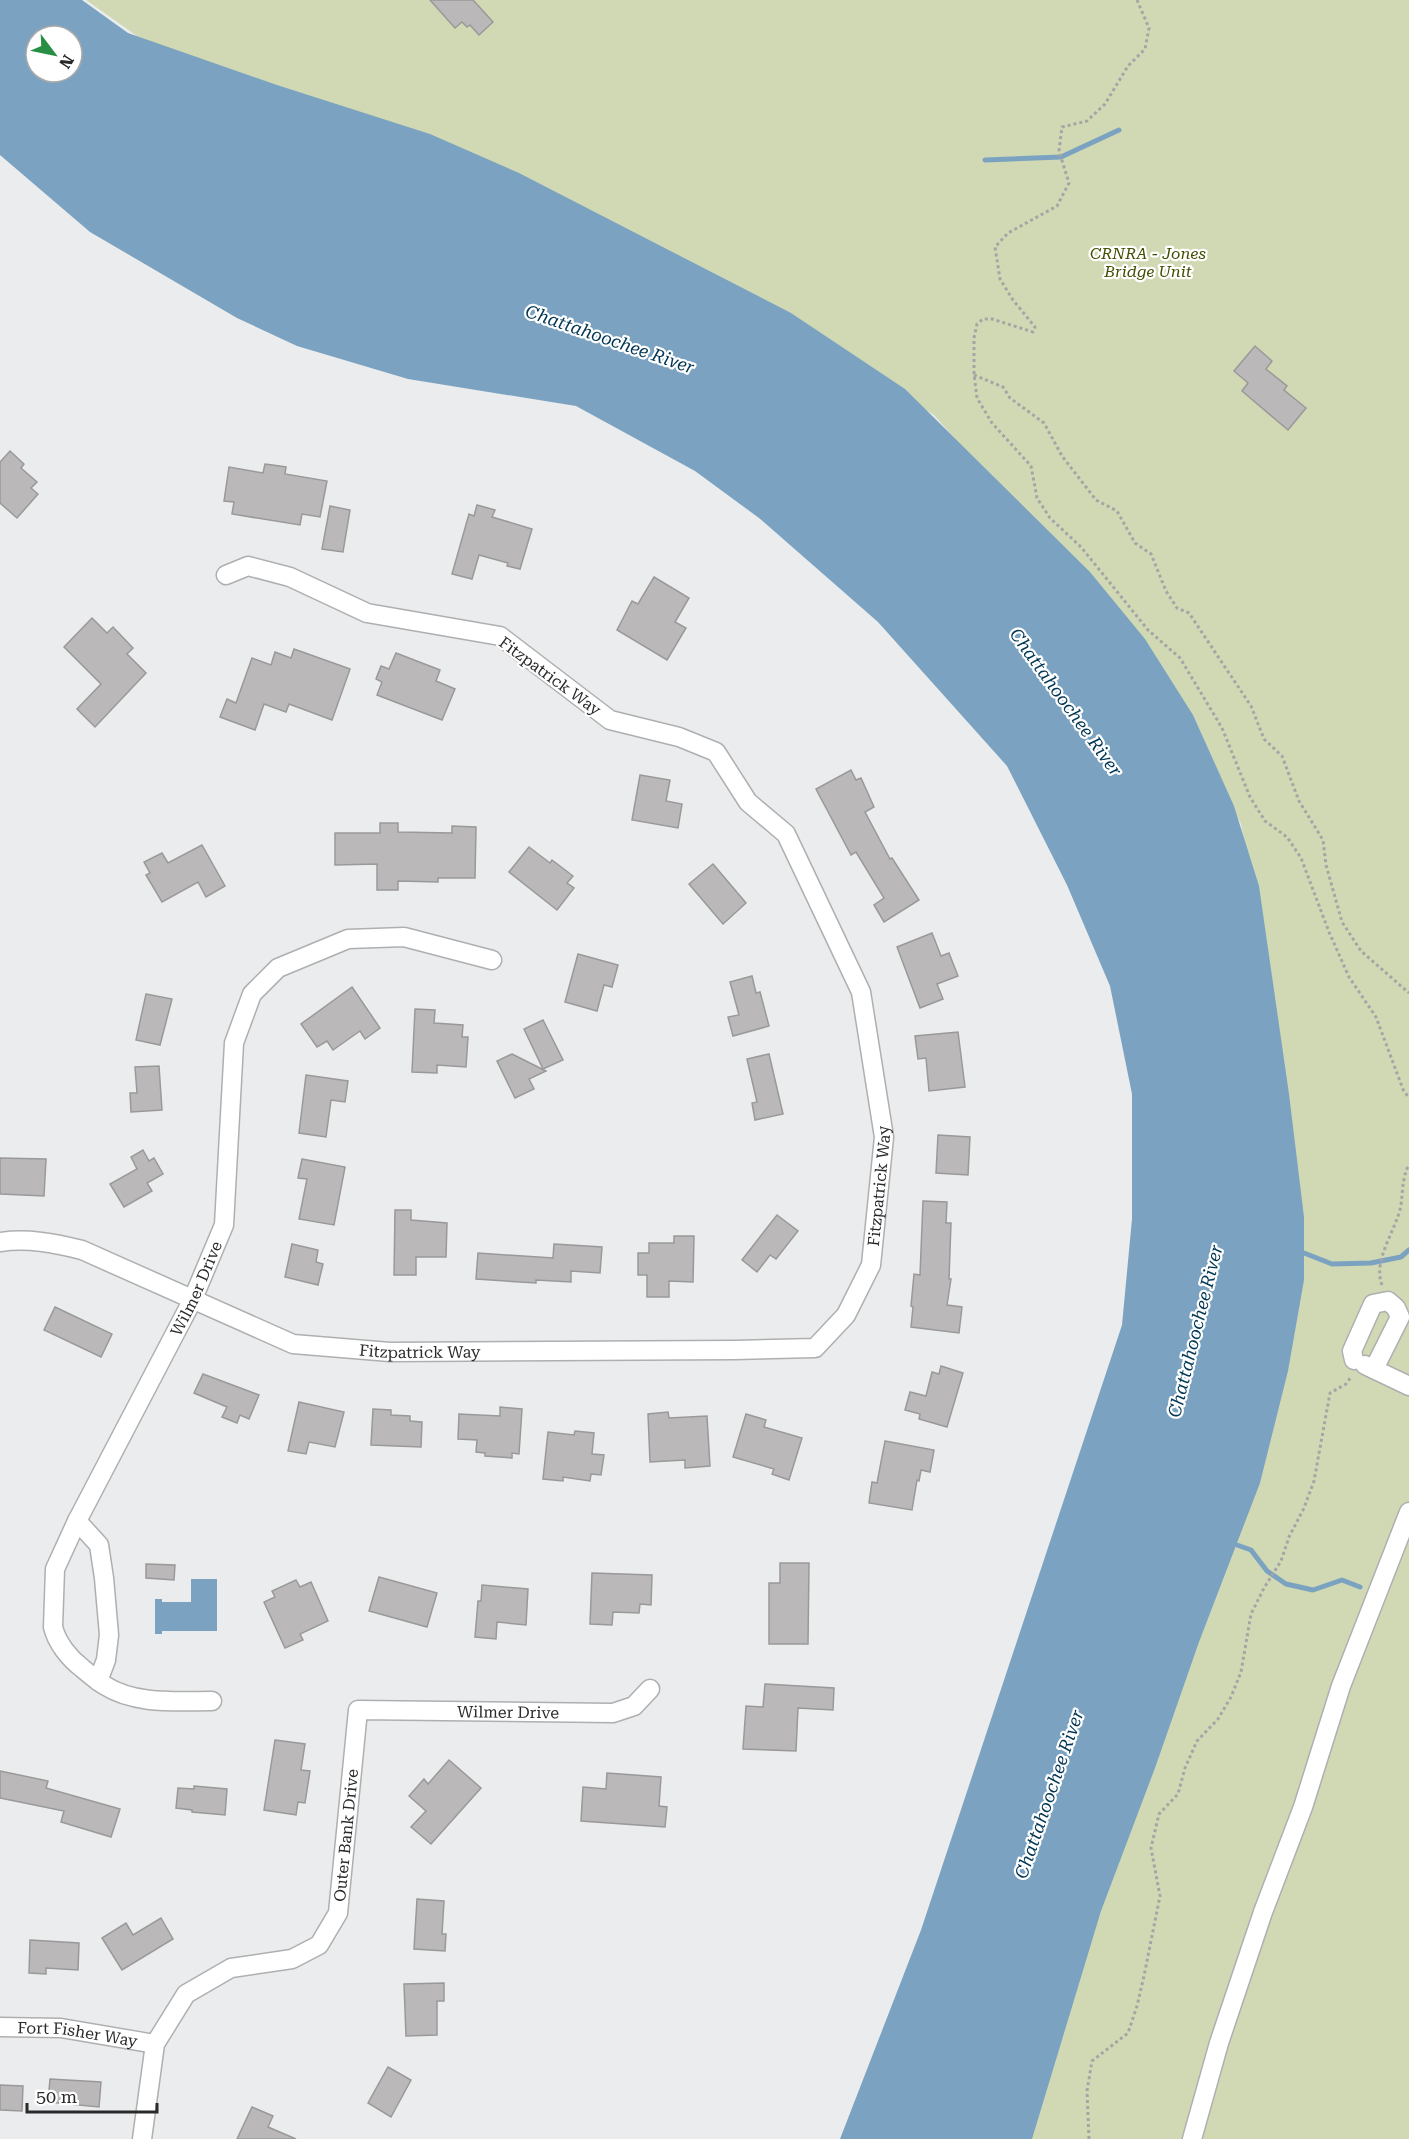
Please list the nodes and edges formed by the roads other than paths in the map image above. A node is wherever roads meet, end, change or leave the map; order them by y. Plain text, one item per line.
1 (226, 575) dead end
2 (492, 960) dead end
3 (0, 1242) edge
4 (192, 1301) junction
5 (1359, 1362) road end
6 (1409, 1386) edge
7 (1409, 1512) edge
8 (77, 1521) junction
9 (98, 1681) junction
10 (650, 1689) dead end
11 (212, 1701) dead end
12 (357, 1710) joint
13 (0, 2027) edge
14 (155, 2044) junction
15 (142, 2139) edge
16 (1192, 2139) edge

1 - 4 street, Fitzpatrick Way
2 - 4 street, Wilmer Drive
3 - 4 street, Fitzpatrick Way
4 - 8 street, Wilmer Drive
5 - 6 street
7 - 16 street
8 - 9 street
8 - 9 street, Wilmer Drive
9 - 11 street, Wilmer Drive
10 - 12 street, Wilmer Drive
12 - 14 street, Outer Bank Drive
13 - 14 street, Fort Fisher Way
14 - 15 street, Outer Bank Drive

